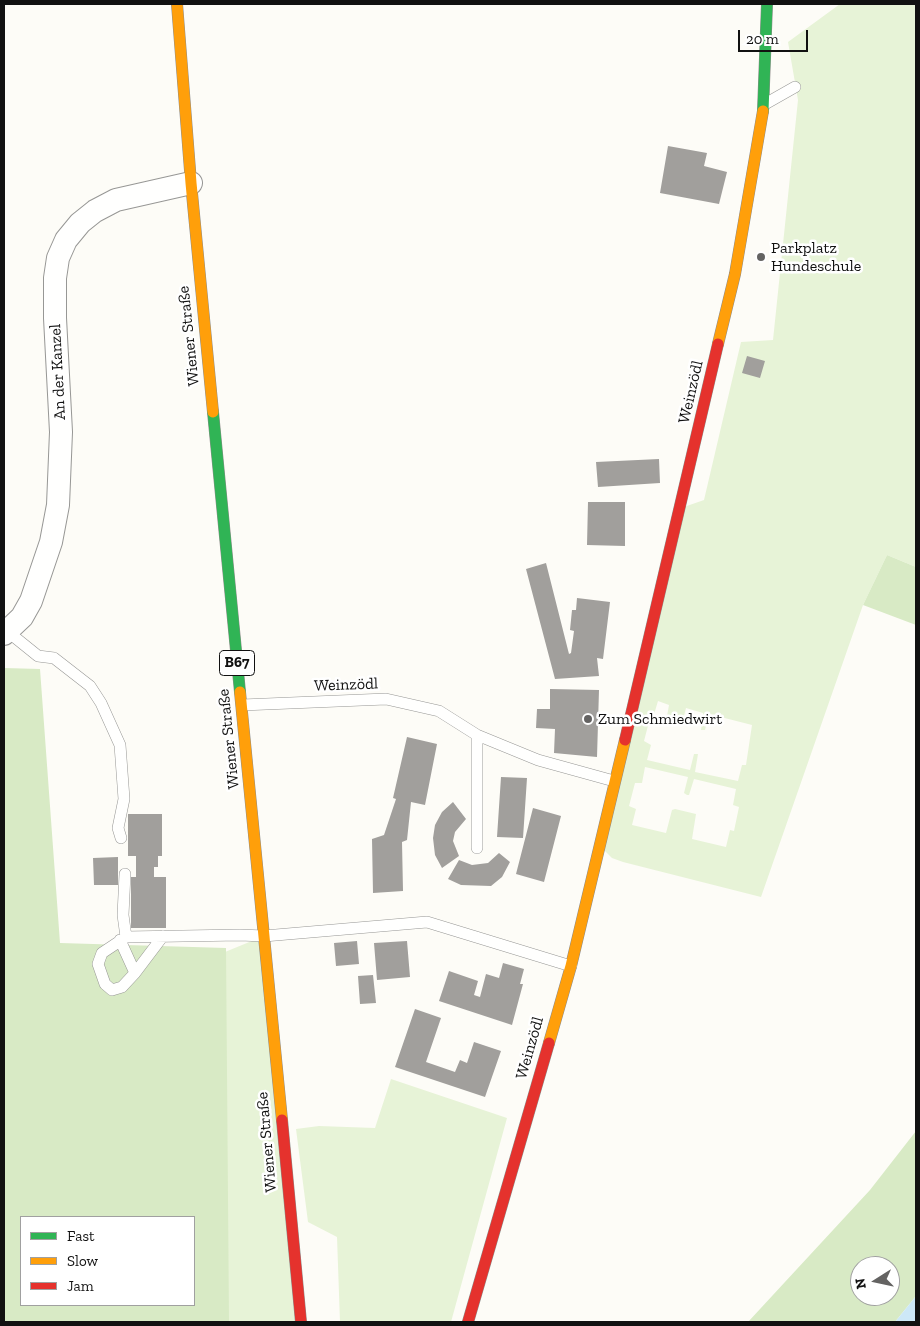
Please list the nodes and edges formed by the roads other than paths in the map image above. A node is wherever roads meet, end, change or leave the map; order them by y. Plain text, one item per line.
1 (177, 4) edge
2 (767, 4) edge
3 (795, 87) dead end
4 (764, 105) junction
5 (191, 183) junction
6 (6, 632) edge
7 (242, 705) junction
8 (477, 735) junction
9 (616, 782) junction
10 (121, 838) dead end
11 (477, 848) dead end
12 (125, 874) dead end
13 (163, 936) junction
14 (264, 936) junction
15 (123, 938) junction
16 (570, 966) junction
17 (135, 973) junction
18 (301, 1322) edge
19 (468, 1322) edge

1 - 5 street, Wiener Straße / B67
2 - 4 street, Weinzödl
3 - 4 lane
4 - 9 street, Weinzödl
5 - 6 street, An der Kanzel
5 - 7 street, Wiener Straße / B67
6 - 10 lane
7 - 8 lane, Weinzödl
7 - 14 street, Wiener Straße / B67
8 - 9 lane, Weinzödl
8 - 11 lane
9 - 16 street, Weinzödl
12 - 15 lane
13 - 14 lane
13 - 15 lane
13 - 17 lane
14 - 16 lane
14 - 18 street, Wiener Straße / B67
15 - 17 lane
15 - 17 lane
16 - 19 street, Weinzödl

